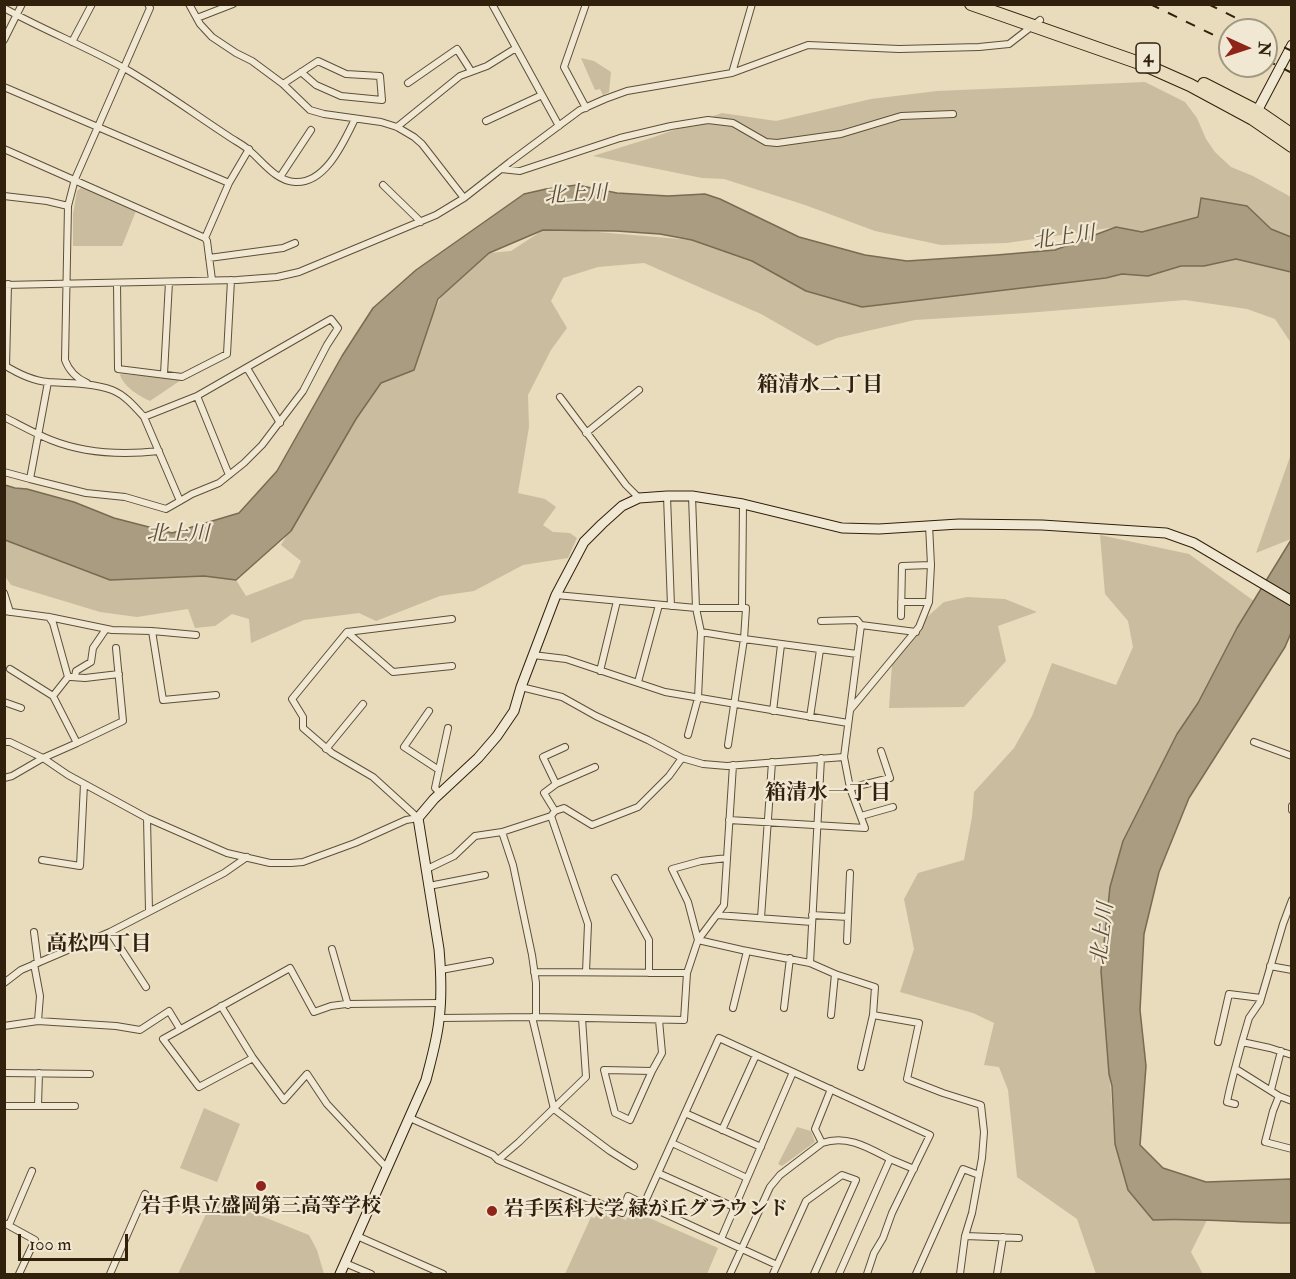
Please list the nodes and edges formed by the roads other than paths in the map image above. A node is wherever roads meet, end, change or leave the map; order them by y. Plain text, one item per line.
1 (22, 4) edge
2 (92, 4) edge
3 (148, 4) edge
4 (189, 4) edge
5 (234, 4) edge
6 (492, 4) edge
7 (586, 4) edge
8 (752, 4) edge
9 (971, 4) edge
10 (995, 4) edge
11 (4, 8) edge
12 (16, 15) junction
13 (197, 18) junction
14 (1037, 23) junction
15 (4, 40) edge
16 (72, 42) junction
17 (1292, 45) edge
18 (516, 48) junction
19 (124, 68) junction
20 (471, 71) junction
21 (301, 72) junction
22 (732, 73) junction
23 (408, 83) dead end
24 (284, 84) junction
25 (4, 87) edge
26 (542, 94) junction
27 (586, 108) junction
28 (953, 114) dead end
29 (1255, 115) junction
30 (355, 119) junction
31 (486, 121) dead end
32 (559, 126) junction
33 (98, 127) junction
34 (397, 127) junction
35 (311, 130) dead end
36 (1292, 135) edge
37 (1292, 146) edge
38 (4, 149) edge
39 (249, 149) junction
40 (501, 169) junction
41 (280, 177) junction
42 (75, 179) junction
43 (229, 183) junction
44 (383, 185) dead end
45 (4, 196) edge
46 (464, 198) junction
47 (68, 206) junction
48 (421, 222) junction
49 (205, 238) junction
50 (295, 243) dead end
51 (209, 258) junction
52 (212, 280) junction
53 (231, 280) junction
54 (66, 282) junction
55 (169, 282) junction
56 (117, 283) junction
57 (6, 285) edge
58 (5, 366) edge
59 (247, 368) junction
60 (164, 374) junction
61 (48, 382) junction
62 (99, 387) junction
63 (639, 390) dead end
64 (197, 396) junction
65 (560, 398) dead end
66 (4, 417) edge
67 (144, 417) junction
68 (280, 423) junction
69 (38, 433) junction
70 (586, 433) junction
71 (159, 451) junction
72 (4, 472) edge
73 (229, 474) junction
74 (30, 479) junction
75 (668, 496) junction
76 (692, 496) junction
77 (639, 498) junction
78 (180, 501) junction
79 (743, 504) junction
80 (929, 525) junction
81 (931, 564) junction
82 (4, 593) edge
83 (555, 595) junction
84 (617, 601) junction
85 (1292, 601) edge
86 (902, 602) junction
87 (929, 602) junction
88 (658, 605) junction
89 (671, 606) junction
90 (696, 608) junction
91 (742, 608) junction
92 (7, 611) edge
93 (901, 616) dead end
94 (50, 617) junction
95 (452, 619) dead end
96 (821, 621) dead end
97 (861, 625) junction
98 (106, 629) junction
99 (152, 631) junction
100 (347, 632) junction
101 (701, 632) junction
102 (916, 632) junction
103 (196, 635) dead end
104 (744, 639) junction
105 (781, 645) junction
106 (116, 648) dead end
107 (820, 650) junction
108 (857, 654) junction
109 (533, 655) junction
110 (452, 666) dead end
111 (10, 669) dead end
112 (600, 671) junction
113 (119, 674) junction
114 (72, 677) junction
115 (638, 682) junction
116 (521, 687) junction
117 (216, 695) dead end
118 (53, 696) junction
119 (698, 698) junction
120 (4, 702) edge
121 (363, 704) dead end
122 (733, 704) junction
123 (21, 708) dead end
124 (850, 710) junction
125 (429, 711) dead end
126 (773, 711) junction
127 (810, 717) junction
128 (848, 723) junction
129 (448, 728) dead end
130 (688, 735) dead end
131 (4, 742) edge
132 (1254, 742) dead end
133 (77, 743) junction
134 (728, 745) dead end
135 (565, 747) dead end
136 (326, 748) junction
137 (881, 751) dead end
138 (1292, 756) edge
139 (844, 757) junction
140 (43, 758) junction
141 (682, 758) junction
142 (821, 758) junction
143 (772, 762) junction
144 (733, 765) junction
145 (595, 767) dead end
146 (439, 770) junction
147 (4, 778) edge
148 (84, 783) junction
149 (556, 784) junction
150 (850, 788) junction
151 (440, 793) junction
152 (893, 807) dead end
153 (553, 813) junction
154 (861, 816) junction
155 (147, 818) junction
156 (418, 818) junction
157 (729, 820) junction
158 (768, 823) junction
159 (817, 826) junction
160 (502, 832) junction
161 (247, 857) junction
162 (727, 858) junction
163 (42, 860) dead end
164 (425, 870) junction
165 (850, 873) dead end
166 (485, 874) dead end
167 (615, 878) dead end
168 (429, 886) junction
169 (1292, 900) edge
170 (149, 911) junction
171 (717, 915) junction
172 (848, 917) junction
173 (761, 918) junction
174 (812, 918) junction
175 (1283, 924) junction
176 (1292, 925) edge
177 (34, 932) dead end
178 (110, 932) junction
179 (698, 940) junction
180 (847, 941) dead end
181 (332, 949) dead end
182 (747, 951) junction
183 (789, 958) junction
184 (490, 961) dead end
185 (36, 963) junction
186 (810, 963) junction
187 (1270, 966) junction
188 (441, 970) junction
189 (1292, 970) edge
190 (534, 972) junction
191 (585, 972) junction
192 (649, 973) junction
193 (687, 973) junction
194 (836, 974) junction
195 (4, 983) edge
196 (146, 987) dead end
197 (1261, 998) junction
198 (440, 1003) junction
199 (348, 1005) junction
200 (221, 1006) junction
201 (733, 1008) dead end
202 (784, 1008) dead end
203 (831, 1015) dead end
204 (873, 1015) junction
205 (534, 1017) junction
206 (440, 1018) junction
207 (582, 1018) junction
208 (659, 1020) junction
209 (38, 1021) junction
210 (4, 1026) edge
211 (180, 1029) junction
212 (1218, 1042) dead end
213 (1242, 1042) junction
214 (1281, 1052) junction
215 (756, 1055) junction
216 (1292, 1055) edge
217 (253, 1058) junction
218 (861, 1067) dead end
219 (1236, 1069) junction
220 (652, 1071) junction
221 (794, 1072) junction
222 (4, 1073) edge
223 (39, 1073) junction
224 (90, 1074) dead end
225 (831, 1089) junction
226 (1271, 1090) junction
227 (1279, 1096) junction
228 (1292, 1101) edge
229 (1235, 1104) dead end
230 (4, 1106) edge
231 (38, 1106) junction
232 (75, 1106) dead end
233 (554, 1109) junction
234 (685, 1113) junction
235 (410, 1118) junction
236 (722, 1130) junction
237 (672, 1143) junction
238 (822, 1143) junction
239 (761, 1147) junction
240 (1292, 1149) edge
241 (890, 1159) junction
242 (498, 1160) junction
243 (634, 1166) dead end
244 (386, 1167) junction
245 (914, 1169) junction
246 (32, 1171) dead end
247 (658, 1173) junction
248 (979, 1175) junction
249 (747, 1178) junction
250 (145, 1194) dead end
251 (644, 1204) junction
252 (734, 1207) junction
253 (7, 1224) edge
254 (357, 1236) junction
255 (965, 1236) junction
256 (1002, 1237) junction
257 (1019, 1238) dead end
258 (721, 1239) junction
259 (742, 1248) junction
260 (345, 1263) junction
261 (777, 1265) junction
262 (370, 1274) edge
263 (19, 1275) edge
264 (110, 1275) edge
265 (340, 1275) edge
266 (443, 1275) edge
267 (730, 1275) edge
268 (773, 1275) edge
269 (814, 1275) edge
270 (839, 1275) edge
271 (867, 1275) edge
272 (916, 1275) edge
273 (960, 1275) edge
274 (997, 1275) edge

1 - 12 street
2 - 16 street
3 - 19 street
4 - 13 street
5 - 13 street
6 - 18 street
7 - 27 street
8 - 22 street
9 - 14 highway, 4
10 - 14 highway, 4
11 - 12 street
12 - 15 street
12 - 16 street
13 - 24 street
14 - 22 street
14 - 29 highway, 4
16 - 19 street
17 - 29 street
18 - 20 street
18 - 26 street
19 - 33 street
19 - 39 street
20 - 23 street
20 - 34 street
21 - 21 street
21 - 24 street
22 - 27 street
24 - 30 street
25 - 33 street
26 - 31 street
26 - 32 street
27 - 32 street
28 - 40 street
29 - 36 highway, 4
29 - 37 highway, 4
30 - 34 street
30 - 41 street
32 - 40 street
33 - 42 street
33 - 43 street
34 - 46 street
35 - 41 street
38 - 42 street
39 - 41 street
39 - 43 street
40 - 46 street
42 - 47 street
42 - 49 street
43 - 49 street
44 - 48 street
45 - 47 street
46 - 48 street
47 - 54 street
48 - 53 street
49 - 51 street
50 - 51 street
51 - 52 street
52 - 53 street
52 - 55 street
53 - 60 street
54 - 56 street
54 - 57 street
54 - 62 street
55 - 56 street
55 - 60 street
56 - 60 street
57 - 58 street
58 - 61 street
59 - 64 street
59 - 68 street
59 - 68 street
61 - 62 street
61 - 69 street
62 - 67 street
63 - 70 street
64 - 67 street
64 - 73 street
65 - 70 street
66 - 69 street
67 - 71 street
68 - 73 street
69 - 71 street
69 - 74 street
70 - 77 street
71 - 78 street
72 - 74 street
73 - 78 street
74 - 78 street
75 - 76 street
75 - 77 street
75 - 89 street
76 - 79 street
76 - 90 street
77 - 83 street
79 - 80 street
79 - 91 street
80 - 81 street
80 - 85 street
81 - 86 street
81 - 87 street
82 - 92 street
83 - 84 street
83 - 109 street
84 - 88 street
84 - 112 street
86 - 87 street
86 - 93 street
87 - 102 street
88 - 89 street
88 - 115 street
89 - 90 street
90 - 91 street
90 - 101 street
91 - 104 street
92 - 94 street
94 - 98 street
94 - 114 street
95 - 100 street
96 - 97 street
97 - 102 street
97 - 108 street
98 - 99 street
98 - 114 street
99 - 103 street
99 - 117 street
100 - 110 street
100 - 136 street
101 - 104 street
101 - 119 street
102 - 124 street
104 - 105 street
104 - 122 street
105 - 107 street
105 - 126 street
106 - 113 street
107 - 108 street
107 - 127 street
108 - 124 street
109 - 112 street
109 - 116 street
111 - 118 street
112 - 115 street
113 - 114 street
113 - 133 street
114 - 118 street
115 - 119 street
116 - 141 street
116 - 151 street
118 - 133 street
119 - 122 street
119 - 130 street
120 - 123 street
121 - 136 street
122 - 126 street
122 - 134 street
124 - 128 street
125 - 146 street
126 - 127 street
127 - 128 street
128 - 139 street
129 - 146 street
131 - 140 street
132 - 138 street
133 - 140 street
135 - 149 street
136 - 156 street
137 - 150 street
139 - 142 street
139 - 150 street
140 - 147 street
140 - 148 street
141 - 144 street
141 - 153 street
142 - 143 street
142 - 159 street
143 - 144 street
143 - 158 street
144 - 157 street
145 - 149 street
146 - 151 street
148 - 155 street
148 - 163 street
149 - 153 street
150 - 154 street
151 - 156 street
152 - 154 street
153 - 160 street
153 - 191 street
154 - 159 street
155 - 161 street
155 - 170 street
156 - 161 street
156 - 164 street
157 - 158 street
157 - 162 street
158 - 159 street
158 - 173 street
159 - 174 street
160 - 164 street
160 - 190 street
161 - 170 street
162 - 171 street
162 - 179 street
164 - 168 street
165 - 172 street
166 - 168 street
167 - 192 street
168 - 188 street
169 - 175 street
170 - 178 street
171 - 173 street
171 - 179 street
172 - 174 street
172 - 180 street
173 - 174 street
174 - 186 street
175 - 176 street
175 - 187 street
177 - 185 street
178 - 185 street
178 - 196 street
179 - 182 street
179 - 193 street
181 - 199 street
182 - 183 street
182 - 201 street
183 - 186 street
183 - 202 street
184 - 188 street
185 - 195 street
185 - 209 street
186 - 194 street
187 - 189 street
187 - 197 street
188 - 198 street
190 - 191 street
190 - 205 street
191 - 192 street
192 - 193 street
193 - 208 street
194 - 203 street
194 - 204 street
197 - 212 street
197 - 213 street
198 - 199 street
198 - 206 street
199 - 200 street
200 - 211 street
200 - 217 street
204 - 218 street
204 - 248 street
205 - 206 street
205 - 207 street
205 - 233 street
206 - 235 street
207 - 208 street
207 - 233 street
208 - 220 street
209 - 210 street
209 - 211 street
211 - 217 street
213 - 214 street
213 - 219 street
214 - 216 street
214 - 226 street
215 - 221 street
215 - 234 street
215 - 236 street
217 - 244 street
219 - 226 street
219 - 229 street
220 - 220 street
221 - 225 street
221 - 239 street
222 - 223 street
223 - 224 street
223 - 231 street
225 - 238 street
225 - 245 street
226 - 227 street
227 - 228 street
227 - 240 street
230 - 231 street
231 - 232 street
233 - 242 street
233 - 243 street
234 - 236 street
234 - 237 street
235 - 242 street
235 - 244 street
236 - 239 street
237 - 247 street
237 - 249 street
238 - 241 street
238 - 259 street
239 - 249 street
241 - 245 street
241 - 270 street
242 - 251 street
244 - 254 street
245 - 271 street
246 - 253 street
247 - 251 street
247 - 252 street
248 - 255 street
248 - 272 street
249 - 252 street
250 - 264 street
251 - 258 street
252 - 258 street
253 - 263 street
254 - 260 street
254 - 266 street
255 - 256 street
255 - 273 street
256 - 257 street
256 - 274 street
258 - 259 street
259 - 261 street
259 - 267 street
260 - 262 street
260 - 265 street
261 - 268 street
261 - 269 street

